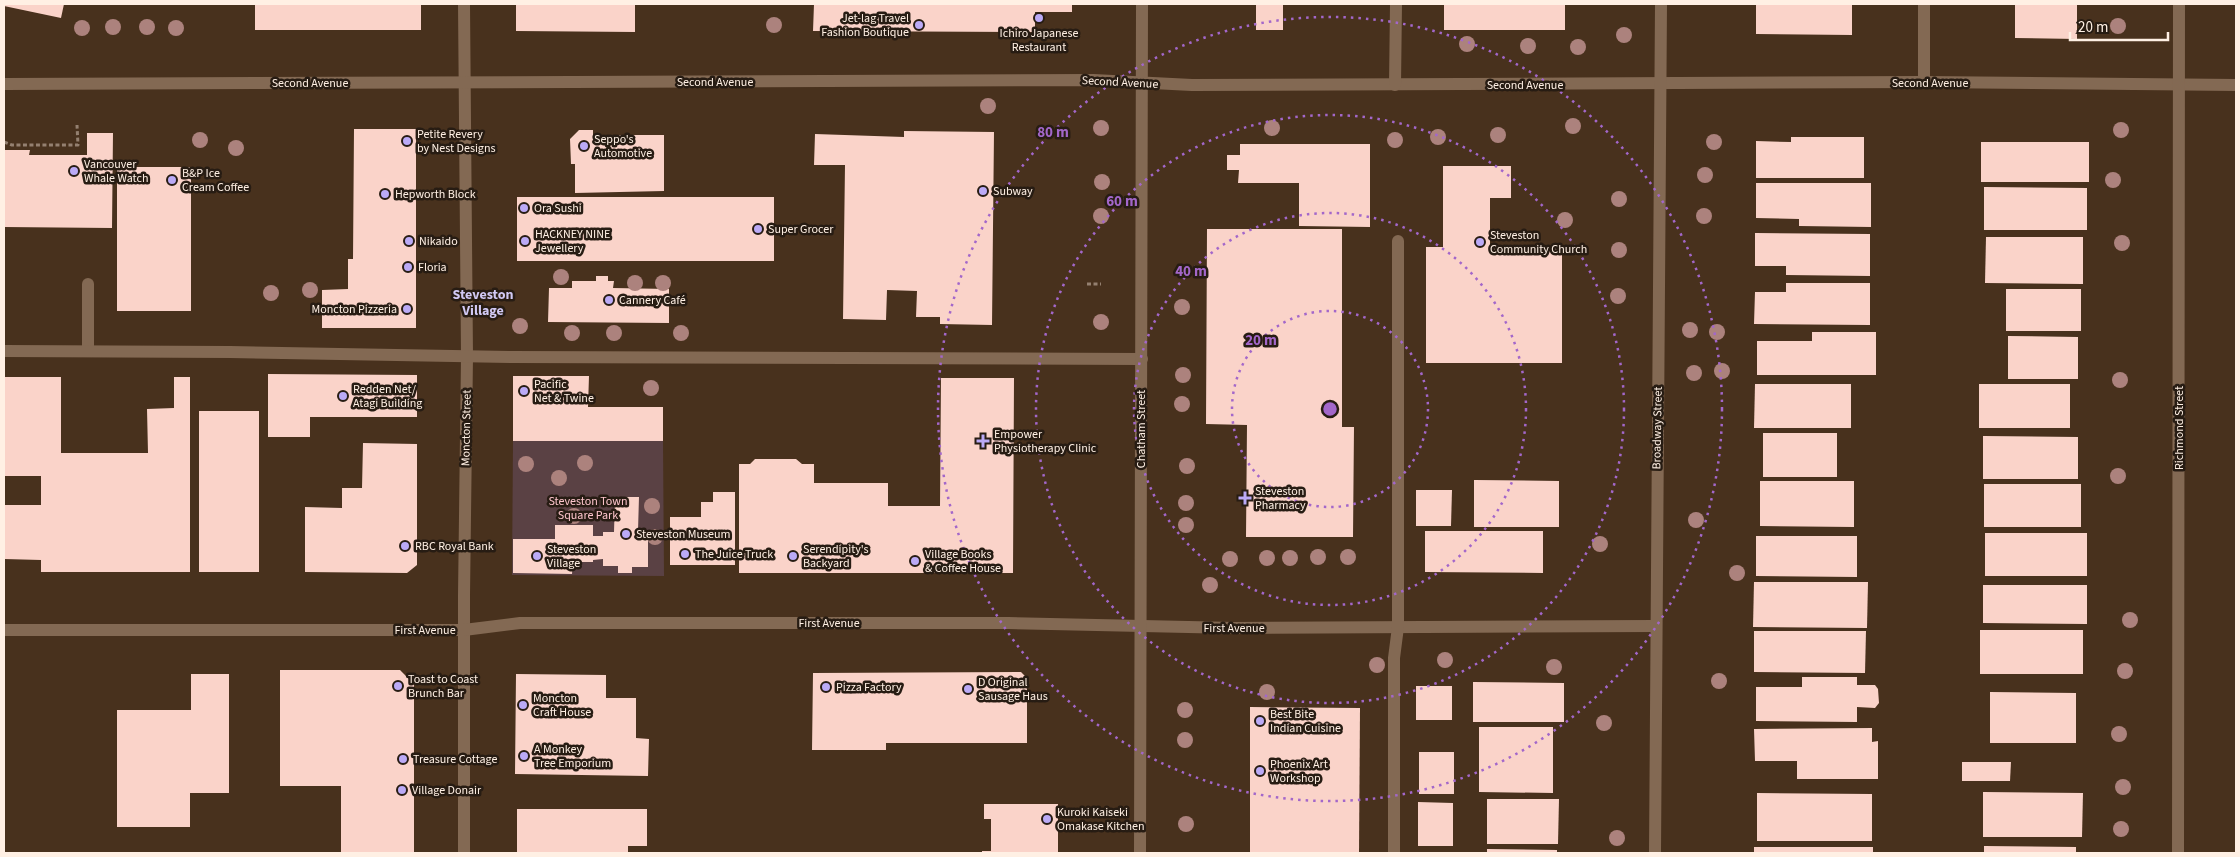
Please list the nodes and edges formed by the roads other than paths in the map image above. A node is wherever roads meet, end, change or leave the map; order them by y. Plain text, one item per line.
1 (464, 4) edge
2 (1142, 4) edge
3 (1396, 4) edge
4 (1661, 4) edge
5 (1924, 4) edge
6 (2179, 4) edge
7 (464, 82) junction
8 (1924, 82) junction
9 (1142, 83) junction
10 (4, 84) edge
11 (1660, 84) junction
12 (1395, 85) junction
13 (2179, 85) junction
14 (2236, 85) edge
15 (1398, 240) dead end
16 (88, 284) dead end
17 (4, 351) edge
18 (88, 351) junction
19 (467, 356) junction
20 (1142, 359) junction
21 (1141, 626) junction
22 (1655, 626) junction
23 (1398, 627) junction
24 (4, 630) edge
25 (464, 630) junction
26 (464, 853) edge
27 (1140, 853) edge
28 (1394, 853) edge
29 (1655, 853) edge
30 (2178, 853) edge

1 - 7 street, Moncton Street
2 - 9 street, Chatham Street
3 - 12 street
4 - 11 street, Broadway Street
5 - 8 street
6 - 13 street, Richmond Street
7 - 9 street, Second Avenue
7 - 10 street, Second Avenue
7 - 19 street, Moncton Street
8 - 11 street, Second Avenue
8 - 13 street, Second Avenue
9 - 12 street, Second Avenue
9 - 20 street, Chatham Street
11 - 12 street, Second Avenue
11 - 22 street, Broadway Street
13 - 14 street, Second Avenue
13 - 30 street, Richmond Street
15 - 23 street
16 - 18 street
17 - 18 street
18 - 19 street
19 - 20 street
19 - 25 street, Moncton Street
20 - 21 street, Chatham Street
21 - 23 street, First Avenue
21 - 25 street, First Avenue
21 - 27 street, Chatham Street
22 - 23 street, First Avenue
22 - 29 street, Broadway Street
23 - 28 street
24 - 25 street, First Avenue
25 - 26 street, Moncton Street

